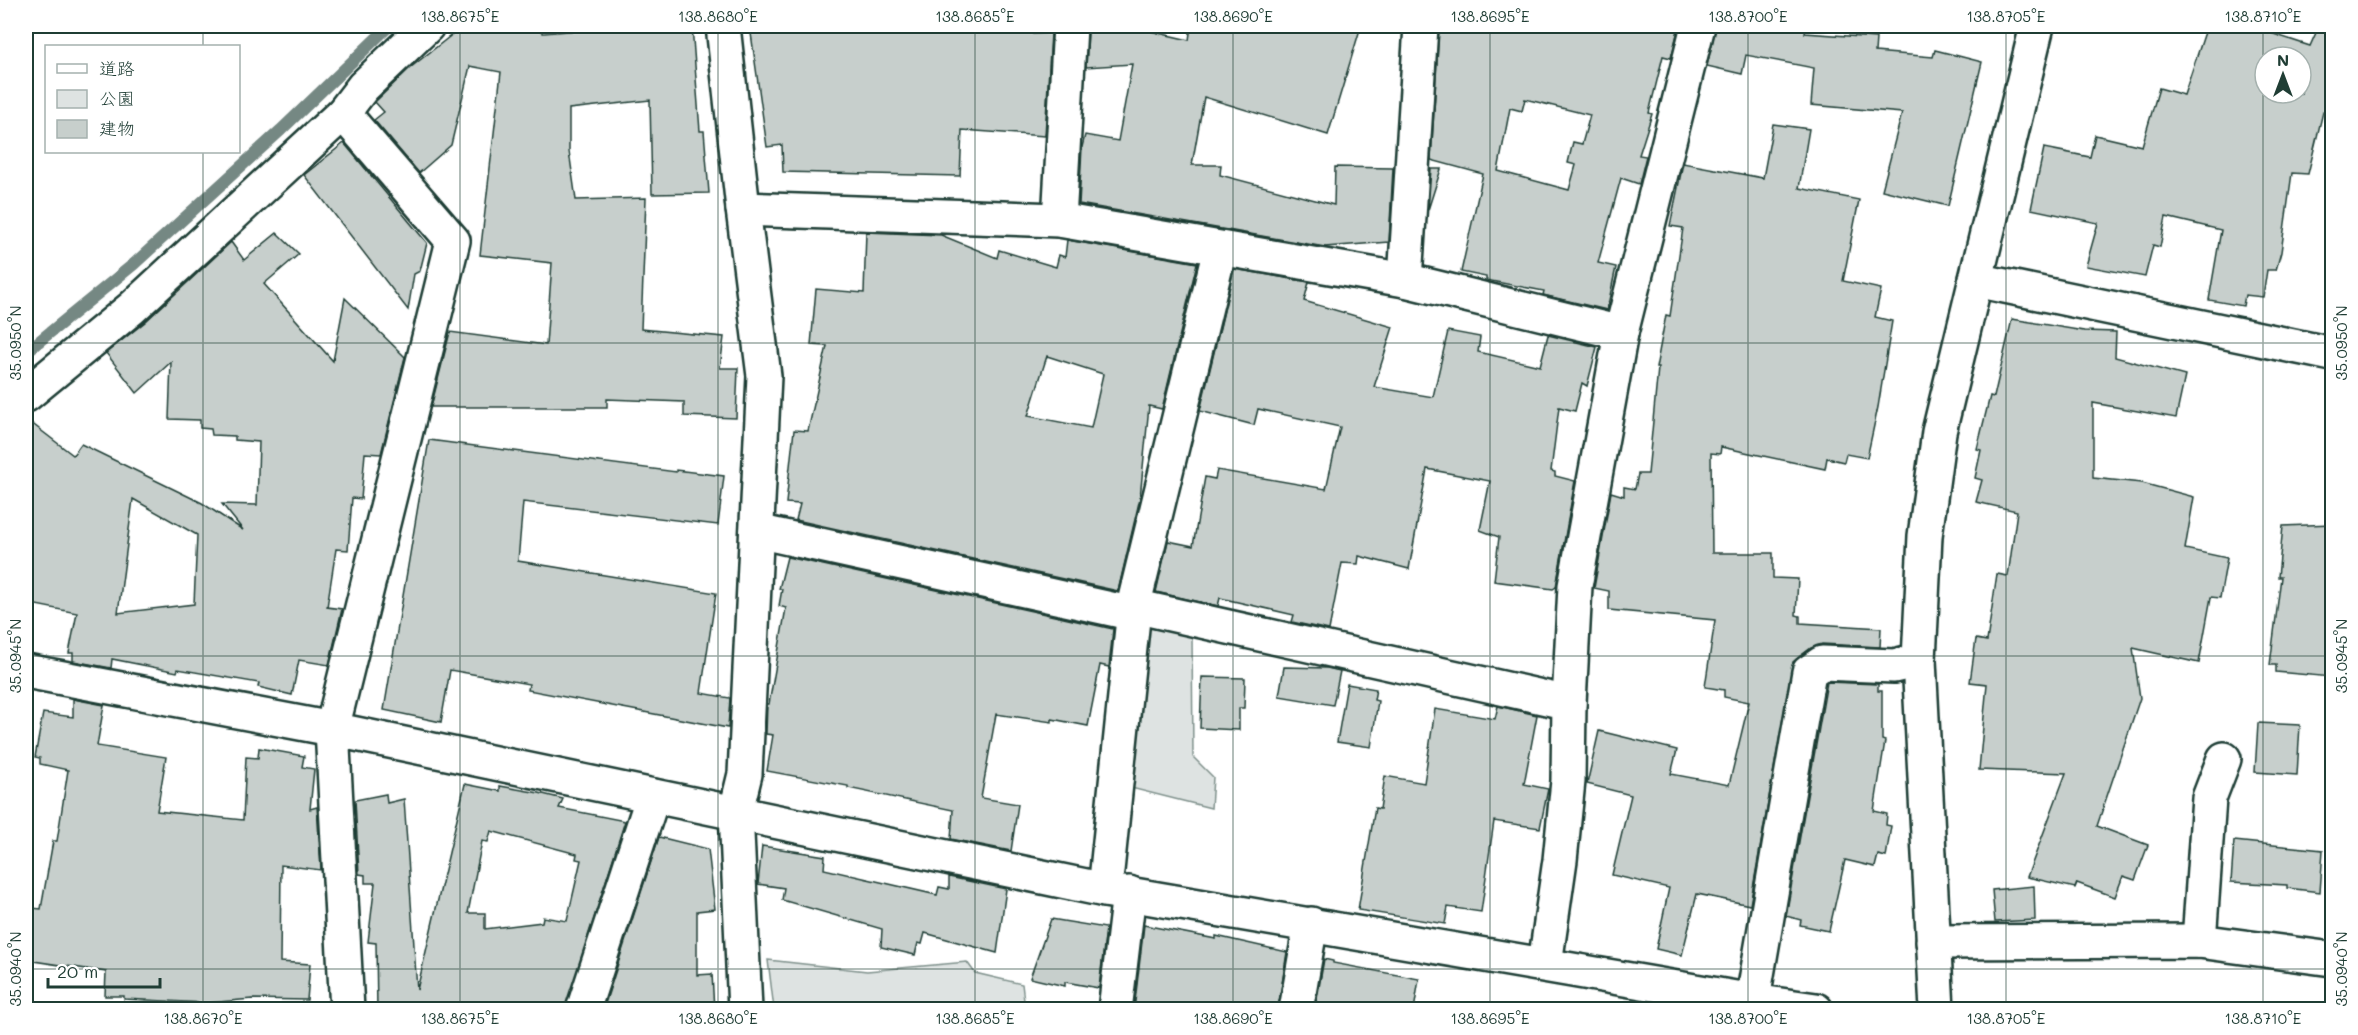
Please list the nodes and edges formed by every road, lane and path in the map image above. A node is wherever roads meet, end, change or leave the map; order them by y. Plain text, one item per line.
1 (428, 26) edge
2 (723, 26) edge
3 (1070, 26) edge
4 (1421, 26) edge
5 (1698, 26) edge
6 (2037, 26) edge
7 (343, 113) junction
8 (742, 209) junction
9 (1059, 220) junction
10 (1220, 249) junction
11 (1405, 280) junction
12 (1976, 280) junction
13 (1621, 333) junction
14 (2332, 354) edge
15 (26, 395) edge
16 (758, 531) junction
17 (1134, 610) junction
18 (1919, 660) junction
19 (26, 671) edge
20 (1569, 703) junction
21 (333, 729) junction
22 (2223, 759) dead end
23 (653, 796) junction
24 (736, 811) junction
25 (1117, 891) junction
26 (1311, 924) junction
27 (2199, 941) junction
28 (1933, 942) junction
29 (2332, 959) edge
30 (1545, 964) junction
31 (1752, 1005) edge
32 (347, 1010) edge
33 (583, 1010) edge
34 (745, 1010) edge
35 (1115, 1010) edge
36 (1296, 1010) edge
37 (1816, 1010) edge
38 (1938, 1010) edge

1 - 7 street
2 - 8 street
3 - 9 street
4 - 11 street
5 - 13 street
6 - 12 street
7 - 15 street
7 - 21 street
8 - 9 street
8 - 16 street
9 - 10 street
10 - 11 street
10 - 17 street
11 - 13 street
12 - 14 street
12 - 18 street
13 - 20 street
16 - 17 street
16 - 24 street
17 - 20 street
17 - 25 street
18 - 28 street
18 - 31 street
19 - 21 street
20 - 30 street
21 - 23 street
21 - 32 street
22 - 27 street
23 - 24 street
23 - 33 street
24 - 25 street
24 - 34 street
25 - 26 street
25 - 35 street
26 - 30 street
26 - 36 street
27 - 28 street
27 - 29 street
28 - 38 street
30 - 31 street
31 - 37 street

